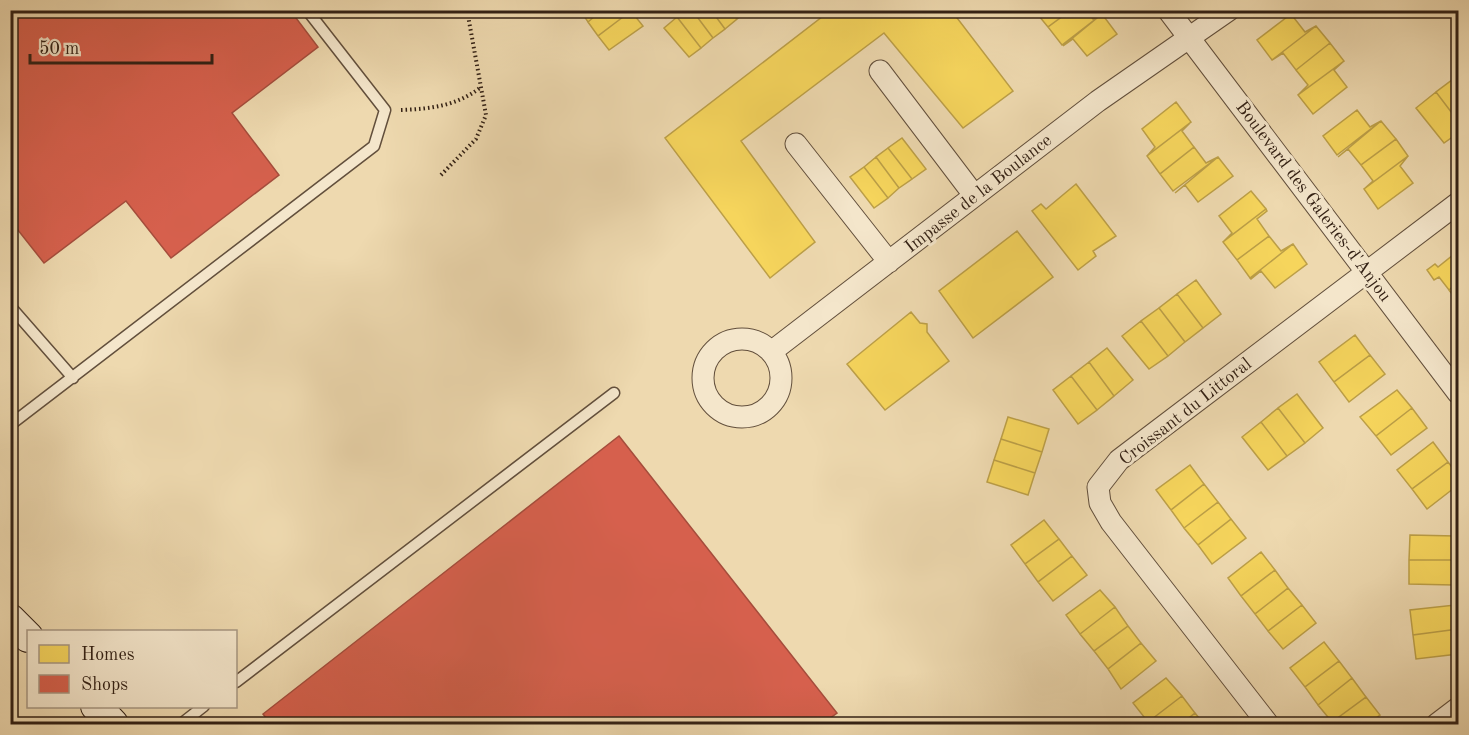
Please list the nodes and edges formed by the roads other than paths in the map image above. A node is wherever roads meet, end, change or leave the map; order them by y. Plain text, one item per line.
1 (307, 10) edge
2 (1168, 10) edge
3 (1229, 10) edge
4 (1190, 40) junction
5 (880, 71) dead end
6 (796, 144) dead end
7 (974, 195) junction
8 (1458, 203) edge
9 (889, 262) junction
10 (1368, 271) junction
11 (10, 306) edge
12 (771, 352) dead end
13 (73, 378) junction
14 (614, 393) dead end
15 (1458, 393) edge
16 (10, 424) edge
17 (10, 619) edge
18 (27, 637) edge
19 (237, 681) edge
20 (98, 708) edge
21 (201, 708) edge
22 (1458, 708) edge
23 (113, 724) edge
24 (181, 724) edge
25 (1268, 724) edge
26 (1437, 724) edge

1 - 13 lane
2 - 4 street, Boulevard des Galeries-d'Anjou
3 - 4 street, Impasse de la Boulance
4 - 7 street, Impasse de la Boulance
4 - 10 street, Boulevard des Galeries-d'Anjou
5 - 7 street
6 - 9 street
7 - 9 street, Impasse de la Boulance
8 - 10 street
9 - 12 street, Impasse de la Boulance
10 - 15 street, Boulevard des Galeries-d'Anjou
10 - 25 street, Croissant du Littoral
11 - 13 lane
13 - 16 lane
14 - 19 lane
17 - 18 street
20 - 23 street
21 - 24 lane
22 - 26 street

